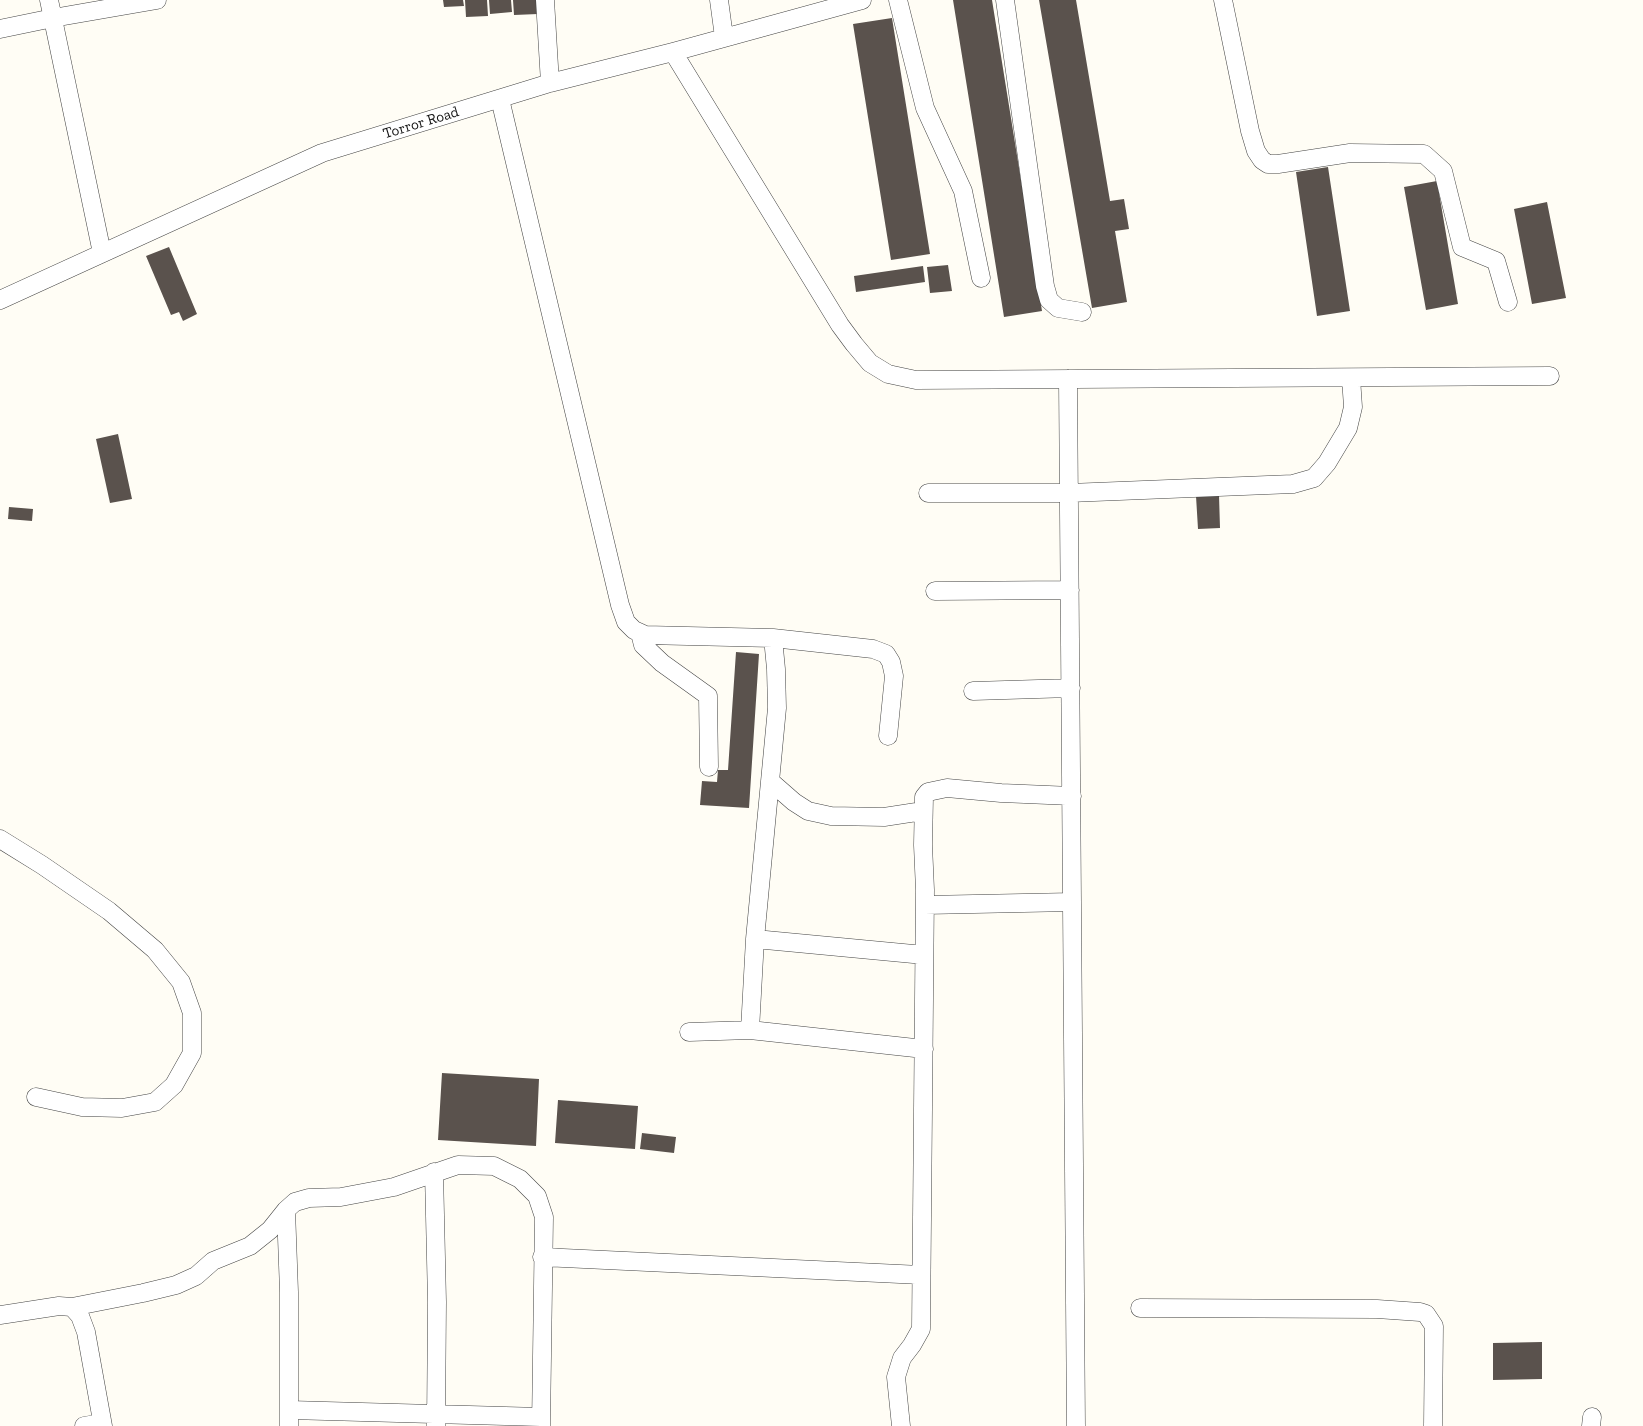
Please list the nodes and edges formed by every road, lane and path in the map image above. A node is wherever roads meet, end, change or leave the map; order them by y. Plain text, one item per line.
1 (49, 0) edge
2 (157, 0) edge
3 (545, 0) edge
4 (719, 0) edge
5 (862, 0) edge
6 (898, 0) edge
7 (1005, 0) edge
8 (1223, 0) edge
9 (53, 18) junction
10 (0, 28) edge
11 (724, 37) junction
12 (673, 52) junction
13 (550, 83) junction
14 (500, 98) junction
15 (102, 253) junction
16 (981, 278) dead end
17 (0, 300) edge
18 (1508, 302) dead end
19 (1082, 312) dead end
20 (1550, 376) dead end
21 (1351, 378) junction
22 (1068, 379) junction
23 (928, 493) dead end
24 (1069, 493) junction
25 (1070, 590) junction
26 (935, 591) dead end
27 (640, 633) junction
28 (773, 638) junction
29 (1071, 688) junction
30 (973, 691) dead end
31 (888, 736) dead end
32 (709, 767) dead end
33 (770, 781) junction
34 (1072, 796) junction
35 (923, 811) junction
36 (0, 839) edge
37 (1072, 902) junction
38 (925, 905) junction
39 (755, 939) junction
40 (924, 955) junction
41 (750, 1030) junction
42 (689, 1032) dead end
43 (924, 1049) junction
44 (36, 1097) dead end
45 (434, 1172) junction
46 (286, 1210) junction
47 (542, 1257) junction
48 (921, 1275) junction
49 (72, 1308) junction
50 (1140, 1308) dead end
51 (0, 1315) edge
52 (290, 1418) edge
53 (436, 1420) edge
54 (541, 1421) edge
55 (102, 1424) edge
56 (84, 1426) edge
57 (901, 1426) edge
58 (1076, 1426) edge
59 (1433, 1426) edge

1 - 9 street
2 - 9 street
3 - 13 street
4 - 11 street
5 - 11 street, Torror Road
6 - 16 street
7 - 19 street
8 - 18 street
9 - 10 street
9 - 15 street
11 - 12 street, Torror Road
12 - 13 street, Torror Road
12 - 22 street
13 - 14 street, Torror Road
14 - 15 street, Torror Road
14 - 27 street
15 - 17 street, Torror Road
20 - 21 street
21 - 22 street
21 - 24 street
22 - 24 street
23 - 24 street
24 - 25 street
25 - 26 street
25 - 29 street
27 - 28 street
27 - 32 street
28 - 31 street
28 - 33 street
29 - 30 street
29 - 34 street
33 - 35 street
33 - 39 street
34 - 35 street
34 - 37 street
35 - 38 street
36 - 44 street
37 - 38 street
37 - 58 street
38 - 40 street
39 - 40 street
39 - 41 street
40 - 43 street
41 - 42 street
41 - 43 street
43 - 48 street
45 - 46 street
45 - 47 street
45 - 53 street
46 - 49 street
46 - 52 street
47 - 48 street
47 - 54 street
48 - 57 street
49 - 51 street
49 - 55 street
50 - 59 street
52 - 53 street
53 - 54 street
55 - 56 street

